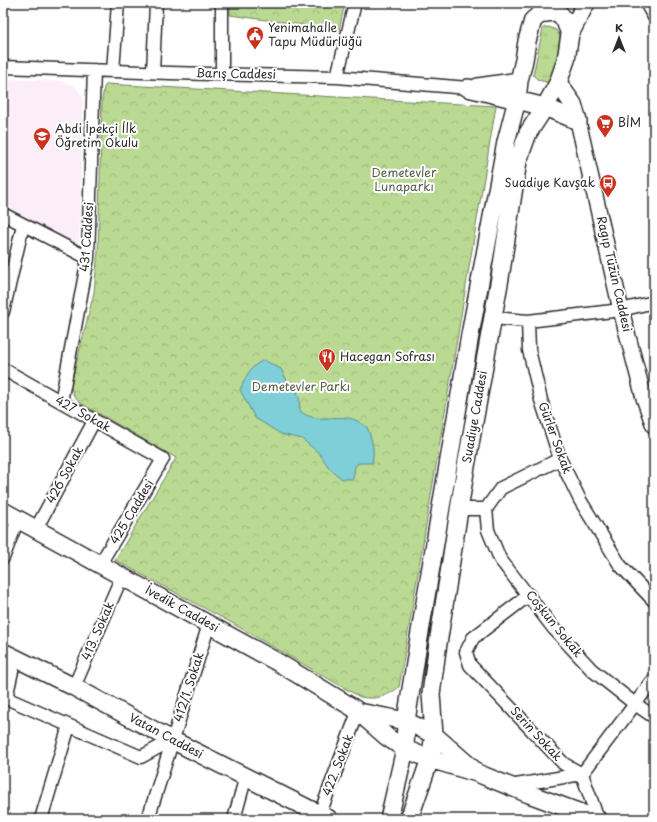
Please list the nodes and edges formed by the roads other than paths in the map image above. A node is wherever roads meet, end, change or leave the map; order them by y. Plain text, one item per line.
1 (118, 3) edge
2 (156, 3) edge
3 (222, 3) edge
4 (355, 3) edge
5 (535, 3) edge
6 (573, 3) edge
7 (586, 3) edge
8 (646, 3) edge
9 (557, 10) edge
10 (654, 17) edge
11 (533, 20) junction
12 (570, 34) junction
13 (3, 67) edge
14 (94, 70) junction
15 (112, 71) junction
16 (153, 72) junction
17 (222, 74) junction
18 (337, 77) junction
19 (519, 81) junction
20 (558, 83) junction
21 (468, 88) junction
22 (517, 100) junction
23 (545, 107) junction
24 (578, 121) junction
25 (3, 214) edge
26 (23, 225) junction
27 (88, 258) junction
28 (654, 302) edge
29 (621, 310) junction
30 (3, 312) edge
31 (493, 318) junction
32 (528, 321) junction
33 (3, 369) edge
34 (61, 402) junction
35 (94, 421) junction
36 (654, 426) edge
37 (163, 459) joint
38 (560, 459) junction
39 (459, 509) junction
40 (486, 509) junction
41 (3, 511) edge
42 (18, 519) junction
43 (36, 529) junction
44 (3, 558) edge
45 (100, 564) junction
46 (122, 576) junction
47 (529, 595) junction
48 (654, 601) edge
49 (209, 624) junction
50 (9, 655) edge
51 (654, 679) edge
52 (74, 687) junction
53 (636, 704) junction
54 (358, 712) junction
55 (654, 717) edge
56 (406, 721) junction
57 (69, 726) junction
58 (434, 735) junction
59 (172, 740) junction
60 (405, 749) junction
61 (430, 759) junction
62 (477, 773) junction
63 (582, 774) junction
64 (246, 776) junction
65 (510, 786) junction
66 (322, 817) edge
67 (42, 819) edge
68 (148, 819) edge
69 (234, 819) edge
70 (389, 819) edge
71 (409, 819) edge
72 (598, 819) edge

1 - 15 street
2 - 16 street
3 - 17 street
4 - 18 street
5 - 11 main road, Suadiye Caddesi
6 - 9 main road
7 - 12 main road
8 - 10 street
9 - 11 main road
9 - 12 main road
11 - 19 main road, Suadiye Caddesi
12 - 20 main road, Suadiye Caddesi
13 - 14 street, Barış Caddesi
14 - 15 street, Barış Caddesi
14 - 27 street, 431 Caddesi
15 - 16 street, Barış Caddesi
16 - 17 street, Barış Caddesi
17 - 18 street, Barış Caddesi
18 - 21 street, Barış Caddesi
19 - 21 main road, Barış Caddesi
19 - 22 main road, Suadiye Caddesi
20 - 23 main road, Suadiye Caddesi
20 - 24 main road, Ragıp Tüzün Caddesi
21 - 22 main road, Barış Caddesi
22 - 23 main road
22 - 56 main road, Suadiye Caddesi
23 - 24 main road
23 - 31 main road, Suadiye Caddesi
24 - 29 street, Ragıp Tüzün Caddesi
25 - 26 street
26 - 27 street
26 - 30 street
27 - 34 street, 431 Caddesi
28 - 29 street
29 - 32 street
29 - 36 street, Ragıp Tüzün Caddesi
31 - 32 street
31 - 39 main road, Suadiye Caddesi
32 - 38 street, Gürler Sokak
33 - 34 street, 427 Sokak
34 - 35 street, 427 Sokak
35 - 37 street, 427 Sokak
35 - 43 street, 426 Sokak
37 - 45 street, 425 Caddesi
38 - 40 street
38 - 48 street, Gürler Sokak
39 - 40 street
39 - 58 main road, Suadiye Caddesi
40 - 47 street, Coşkun Sokak
41 - 42 main road, İvedik Caddesi
42 - 43 main road, İvedik Caddesi
42 - 44 street
43 - 45 main road, İvedik Caddesi
45 - 46 main road, İvedik Caddesi
46 - 49 main road, İvedik Caddesi
46 - 52 street, 413. Sokak
47 - 53 street, Coşkun Sokak
47 - 63 street, Serin Sokak
49 - 54 main road, İvedik Caddesi
49 - 59 street, 412/1. Sokak
50 - 52 main road, Vatan Caddesi
50 - 57 street
51 - 53 street
52 - 59 main road, Vatan Caddesi
53 - 55 street, Coşkun Sokak
53 - 63 street
54 - 56 main road, İvedik Caddesi
54 - 60 main road, İvedik Caddesi
54 - 66 street, 422. Sokak
56 - 58 main road, İvedik Caddesi
56 - 60 main road
57 - 59 street
57 - 67 street
58 - 61 main road
58 - 62 main road, İvedik Caddesi
59 - 64 main road, Vatan Caddesi
59 - 68 street, 412/1. Sokak
60 - 61 main road, İvedik Caddesi
60 - 70 main road
61 - 62 main road, İvedik Caddesi
61 - 71 main road
62 - 65 main road, İvedik Caddesi
63 - 65 street
63 - 72 street
64 - 66 main road, Vatan Caddesi
64 - 69 street
65 - 72 main road, İvedik Caddesi

